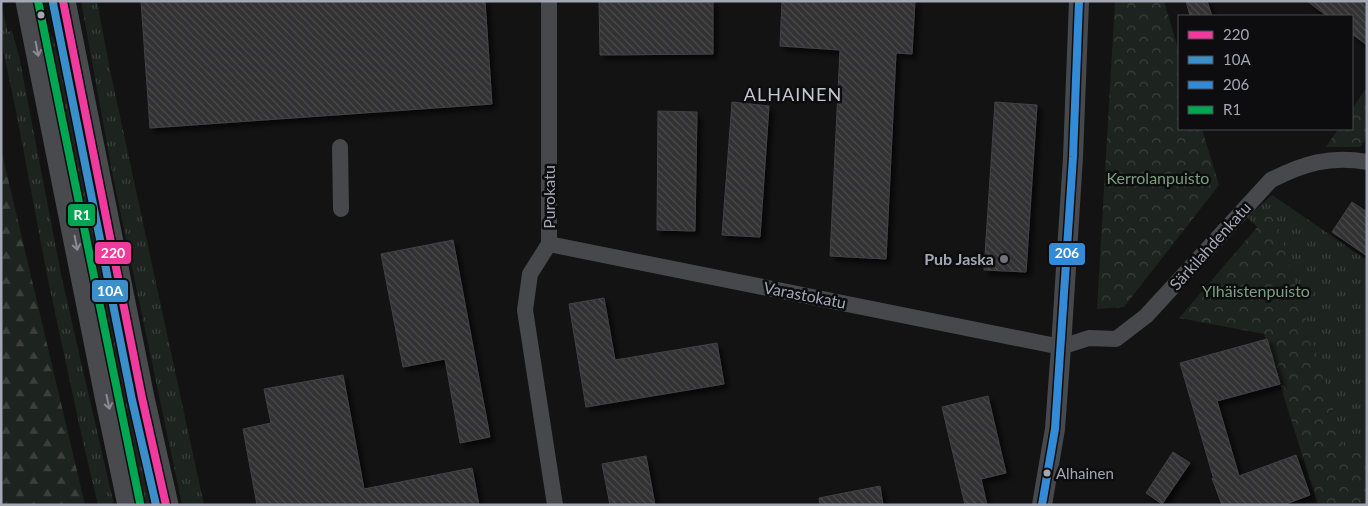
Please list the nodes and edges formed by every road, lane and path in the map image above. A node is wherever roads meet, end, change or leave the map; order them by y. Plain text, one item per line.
1 (28, 1) edge
2 (63, 1) edge
3 (549, 1) edge
4 (1079, 1) edge
5 (340, 147) dead end
6 (1367, 162) edge
7 (341, 209) dead end
8 (550, 244) junction
9 (1061, 347) junction
10 (130, 505) edge
11 (166, 505) edge
12 (555, 505) edge
13 (1042, 505) edge

1 -> 10 main road
2 - 11 main road
3 - 8 street, Purokatu
4 - 9 street
5 - 7 street
6 - 9 street, Särkilahdenkatu
8 - 9 street, Varastokatu
8 - 12 street, Purokatu
9 - 13 street

